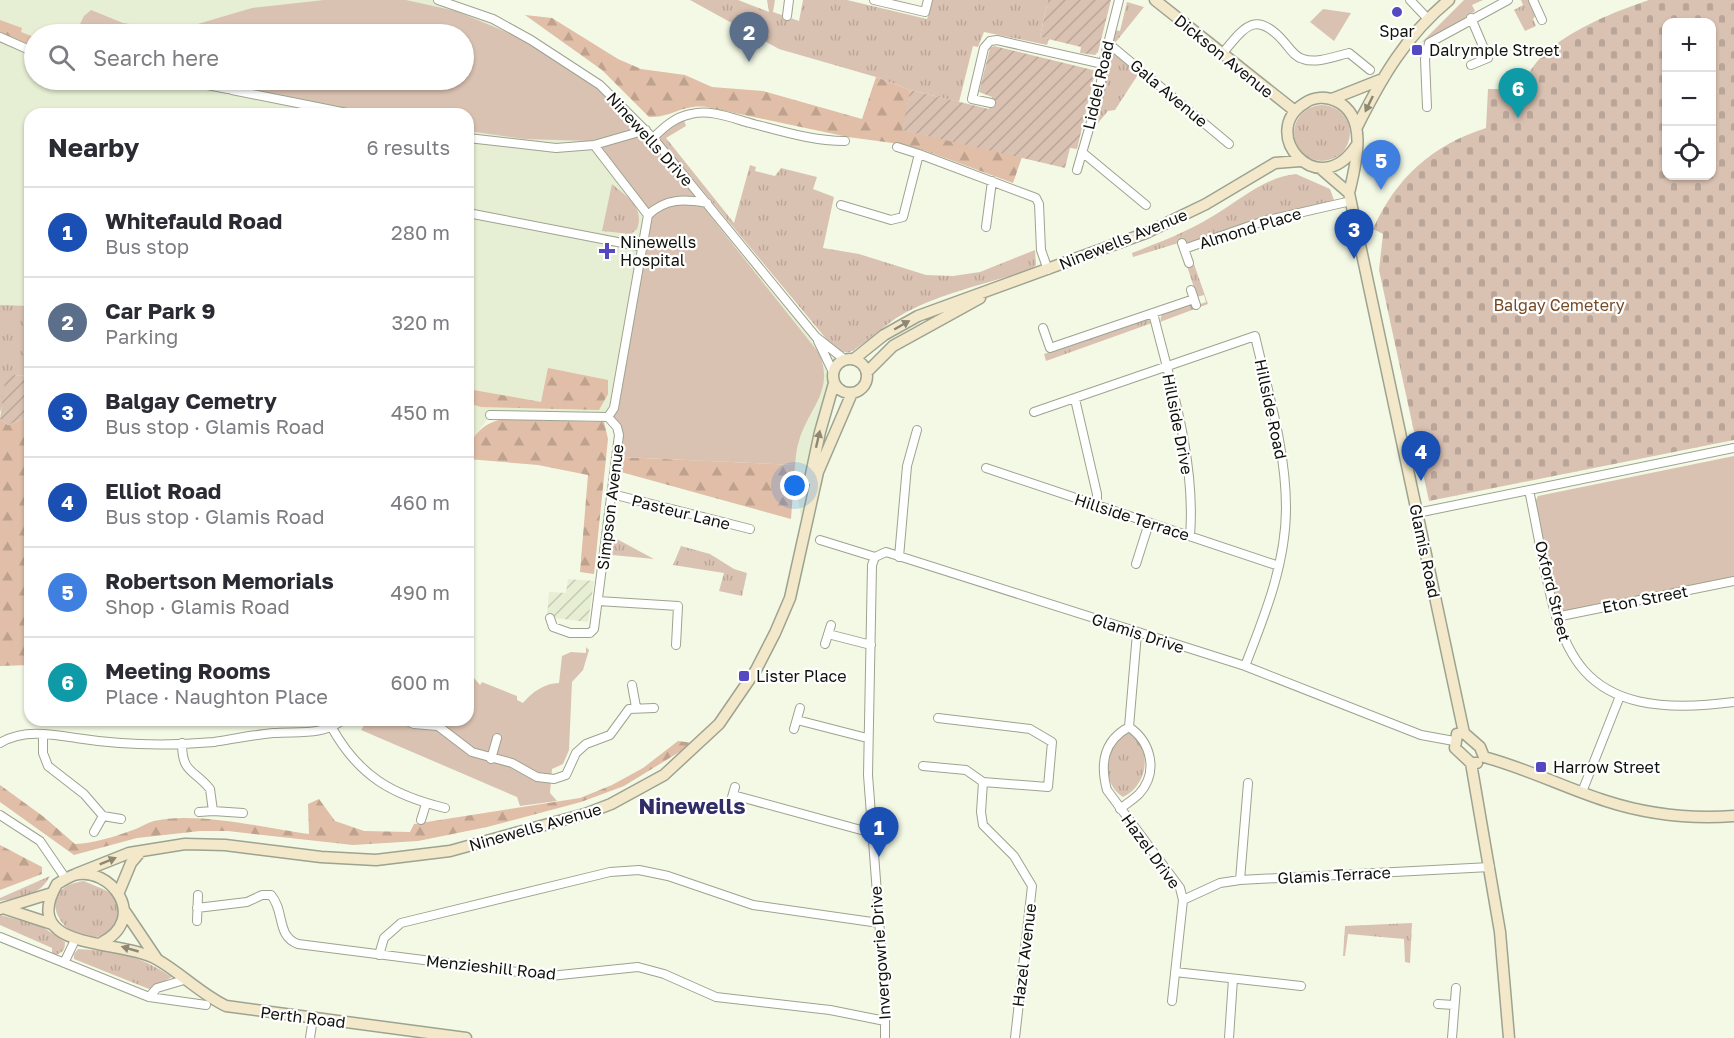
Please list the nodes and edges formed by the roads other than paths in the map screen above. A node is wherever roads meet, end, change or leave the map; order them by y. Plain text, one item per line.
1 (438, 0) edge
2 (789, 0) edge
3 (874, 0) edge
4 (928, 0) edge
5 (1119, 0) edge
6 (1155, 0) edge
7 (1410, 0) edge
8 (1449, 0) edge
9 (1533, 0) edge
10 (1503, 1) edge
11 (787, 16) dead end
12 (1471, 18) junction
13 (1428, 19) junction
14 (1542, 20) dead end
15 (0, 38) edge
16 (1108, 43) junction
17 (24, 48) edge
18 (1222, 54) junction
19 (1103, 64) junction
20 (1471, 65) dead end
21 (1370, 70) dead end
22 (1380, 80) junction
23 (230, 90) edge
24 (1332, 99) junction
25 (991, 103) dead end
26 (1427, 106) dead end
27 (322, 108) edge
28 (1295, 111) junction
29 (1357, 127) junction
30 (646, 130) junction
31 (653, 138) junction
32 (474, 139) edge
33 (845, 141) dead end
34 (1288, 141) junction
35 (1229, 144) dead end
36 (594, 145) junction
37 (1356, 146) junction
38 (897, 147) dead end
39 (1082, 152) junction
40 (918, 154) junction
41 (1300, 161) junction
42 (1275, 163) junction
43 (1320, 168) junction
44 (1077, 170) dead end
45 (992, 181) junction
46 (1350, 197) junction
47 (863, 200) dead end
48 (707, 203) junction
49 (841, 205) dead end
50 (1146, 205) dead end
51 (861, 211) junction
52 (474, 214) edge
53 (648, 215) junction
54 (986, 227) dead end
55 (643, 247) junction
56 (1189, 263) dead end
57 (1048, 270) junction
58 (999, 288) junction
59 (1194, 298) dead end
60 (1153, 312) junction
61 (1043, 328) dead end
62 (816, 337) junction
63 (849, 359) junction
64 (1166, 367) junction
65 (867, 372) junction
66 (834, 378) junction
67 (852, 393) junction
68 (1075, 399) junction
69 (1034, 412) dead end
70 (490, 415) dead end
71 (608, 417) junction
72 (917, 430) dead end
73 (1734, 448) edge
74 (986, 468) dead end
75 (1529, 490) junction
76 (612, 494) junction
77 (1097, 506) junction
78 (1417, 513) junction
79 (1149, 523) junction
80 (750, 529) dead end
81 (1190, 536) junction
82 (820, 540) dead end
83 (875, 556) junction
84 (899, 557) junction
85 (798, 559) junction
86 (1136, 564) dead end
87 (1279, 566) junction
88 (1734, 581) edge
89 (598, 601) junction
90 (1556, 617) junction
91 (550, 618) dead end
92 (831, 625) dead end
93 (1137, 633) junction
94 (828, 634) junction
95 (825, 644) dead end
96 (676, 645) dead end
97 (871, 645) junction
98 (1245, 666) junction
99 (632, 685) dead end
100 (1620, 696) junction
101 (1734, 702) edge
102 (636, 707) junction
103 (654, 708) dead end
104 (800, 708) dead end
105 (938, 717) dead end
106 (797, 720) junction
107 (335, 726) edge
108 (438, 726) edge
109 (1129, 727) junction
110 (332, 728) junction
111 (794, 729) dead end
112 (1464, 733) junction
113 (43, 734) junction
114 (497, 738) dead end
115 (867, 738) junction
116 (1454, 741) junction
117 (0, 743) edge
118 (182, 743) junction
119 (1484, 757) junction
120 (491, 759) junction
121 (1471, 763) junction
122 (922, 766) dead end
123 (983, 782) junction
124 (1248, 783) dead end
125 (1582, 792) junction
126 (733, 795) dead end
127 (1247, 795) junction
128 (1256, 796) dead end
129 (426, 804) junction
130 (445, 808) dead end
131 (1120, 808) junction
132 (213, 811) junction
133 (199, 812) dead end
134 (243, 813) dead end
135 (0, 815) edge
136 (102, 816) junction
137 (1734, 816) edge
138 (121, 819) dead end
139 (421, 820) dead end
140 (94, 832) dead end
141 (872, 833) junction
142 (141, 851) junction
143 (1490, 867) junction
144 (71, 877) junction
145 (1240, 880) junction
146 (119, 892) junction
147 (52, 893) junction
148 (198, 895) dead end
149 (1183, 900) junction
150 (197, 908) junction
151 (3, 909) edge
152 (124, 910) junction
153 (197, 921) dead end
154 (879, 923) junction
155 (52, 924) junction
156 (0, 937) edge
157 (75, 940) junction
158 (101, 943) junction
159 (379, 955) junction
160 (157, 959) junction
161 (64, 963) junction
162 (1175, 972) junction
163 (1233, 979) junction
164 (184, 980) junction
165 (1300, 986) dead end
166 (1456, 988) dead end
167 (148, 997) junction
168 (1172, 1001) dead end
169 (1438, 1004) dead end
170 (206, 1005) dead end
171 (1454, 1005) junction
172 (313, 1018) junction
173 (885, 1021) junction
174 (310, 1038) edge
175 (466, 1038) edge
176 (885, 1038) edge
177 (1015, 1038) edge
178 (1228, 1038) edge
179 (1452, 1038) edge
180 (1509, 1038) edge

1 - 30 street, Ninewells Drive
2 - 11 street
3 - 4 street
5 - 16 street, Liddel Road
6 - 18 street, Dickson Avenue
7 - 13 street
8 - 13 street, Glamis Road
9 - 14 street
10 - 12 street
12 - 20 street
12 - 26 street
13 - 22 street, Glamis Road
15 - 17 street
16 - 19 street, Liddel Road
16 - 35 street, Gala Avenue
18 - 21 street
18 - 28 street, Dickson Avenue
19 - 25 street
19 - 39 street, Liddel Road
22 - 24 street
22 -> 29 street, Glamis Road
23 - 27 street
24 - 28 street
24 - 29 street
28 - 34 street
29 - 37 street, Glamis Road
30 - 31 street, Ninewells Drive
30 - 36 street
31 - 33 street
31 - 48 street, Ninewells Drive
32 - 36 street
34 - 41 street
34 - 42 street, Ninewells Avenue
36 - 53 street
37 - 43 street
37 - 46 street, Glamis Road
38 - 40 street
39 - 44 street, Liddel Road
39 - 50 street
40 - 45 street
40 - 51 street
41 - 42 street, Ninewells Avenue
41 - 43 street
42 - 57 street, Ninewells Avenue
43 - 46 street
45 - 54 street
45 - 57 street
46 - 56 street, Almond Place
46 - 78 street, Glamis Road
47 - 51 street
48 - 53 street
48 - 62 street, Ninewells Drive
49 - 51 street
52 - 55 street
53 - 55 street
55 - 71 street
57 - 58 street, Ninewells Avenue
63 -> 58 street, Ninewells Avenue
58 - 65 street, Ninewells Avenue
59 - 60 street
60 - 61 street
60 - 64 street, Hillside Drive
62 - 63 street, Ninewells Drive
62 - 66 street, Ninewells Drive
63 - 65 street
63 - 66 street, Ninewells Avenue
64 - 68 street, Hillside Road
64 - 81 street, Hillside Drive
64 - 87 street, Hillside Road
65 - 67 street, Ninewells Avenue
66 - 67 street
85 -> 66 street, Ninewells Avenue
67 - 85 street, Ninewells Avenue
68 - 69 street, Hillside Road
68 - 77 street
70 - 71 street
71 - 76 street, Simpson Avenue
72 - 84 street
73 - 75 street
74 - 77 street, Hillside Terrace
75 - 78 street
75 - 90 street, Oxford Street
76 - 80 street, Pasteur Lane
76 - 89 street, Simpson Avenue
77 - 79 street, Hillside Terrace
78 - 112 street, Glamis Road
79 - 81 street, Hillside Terrace
79 - 86 street
81 - 87 street, Hillside Terrace
82 - 83 street, Glamis Drive
83 - 84 street, Glamis Drive
83 - 97 street, Invergowrie Drive
84 - 93 street, Glamis Drive
85 - 142 street, Ninewells Avenue
87 - 98 street, Hillside Road
88 - 90 street, Eton Street
89 - 91 street, Simpson Avenue
89 - 96 street
90 - 100 street, Oxford Street
92 - 94 street
93 - 98 street, Glamis Drive
93 - 109 street
94 - 95 street
94 - 97 street
97 - 115 street, Invergowrie Drive
98 - 116 street, Glamis Drive
99 - 102 street
100 - 101 street, Oxford Street
100 - 125 street
102 - 103 street
102 - 120 street
104 - 106 street
105 - 123 street
106 - 111 street
106 - 115 street
107 - 110 street
108 - 120 street
109 - 131 street, Hazel Drive
109 - 131 street, Hazel Drive
110 - 118 street
110 - 129 street
112 - 116 street
112 - 119 street, Glamis Road
113 - 117 street
113 - 118 street
113 - 136 street
114 - 120 street
115 - 141 street, Invergowrie Drive
116 - 121 street
118 - 132 street
119 - 121 street
119 - 125 street
121 - 143 street
122 - 123 street
123 - 177 street, Hazel Avenue
124 - 127 street
125 - 137 street
126 - 141 street
127 - 128 street
127 - 145 street
129 - 130 street
129 - 139 street
131 - 149 street, Hazel Drive
132 - 133 street
132 - 134 street
135 - 144 street
136 - 138 street
136 - 140 street
141 - 154 street, Invergowrie Drive
144 -> 142 street, Ninewells Avenue
142 - 146 street
143 - 145 street, Glamis Terrace
143 - 180 street
144 - 146 street
144 - 147 street, Perth Road
145 - 149 street, Glamis Terrace
146 - 152 street, Perth Road
147 - 151 street, Perth Road
147 - 155 street
148 - 150 street
149 - 162 street, Hazel Drive
150 - 153 street
150 - 159 street, Menzieshill Road
151 - 155 street, Perth Road
152 - 158 street
152 - 160 street, Perth Road
154 - 159 street
154 - 173 street, Invergowrie Drive
155 - 157 street, Perth Road
156 - 161 street
157 - 158 street, Perth Road
157 - 161 street
160 -> 158 street, Perth Road
159 - 173 street, Menzieshill Road
160 - 164 street, Perth Road
161 - 167 street
162 - 163 street
162 - 168 street, Hazel Drive
163 - 165 street
163 - 178 street
164 - 167 street
164 - 172 street, Perth Road
166 - 171 street
167 - 170 street
169 - 171 street
171 - 179 street
172 - 174 street
172 - 175 street, Perth Road
173 - 176 street, Invergowrie Drive

